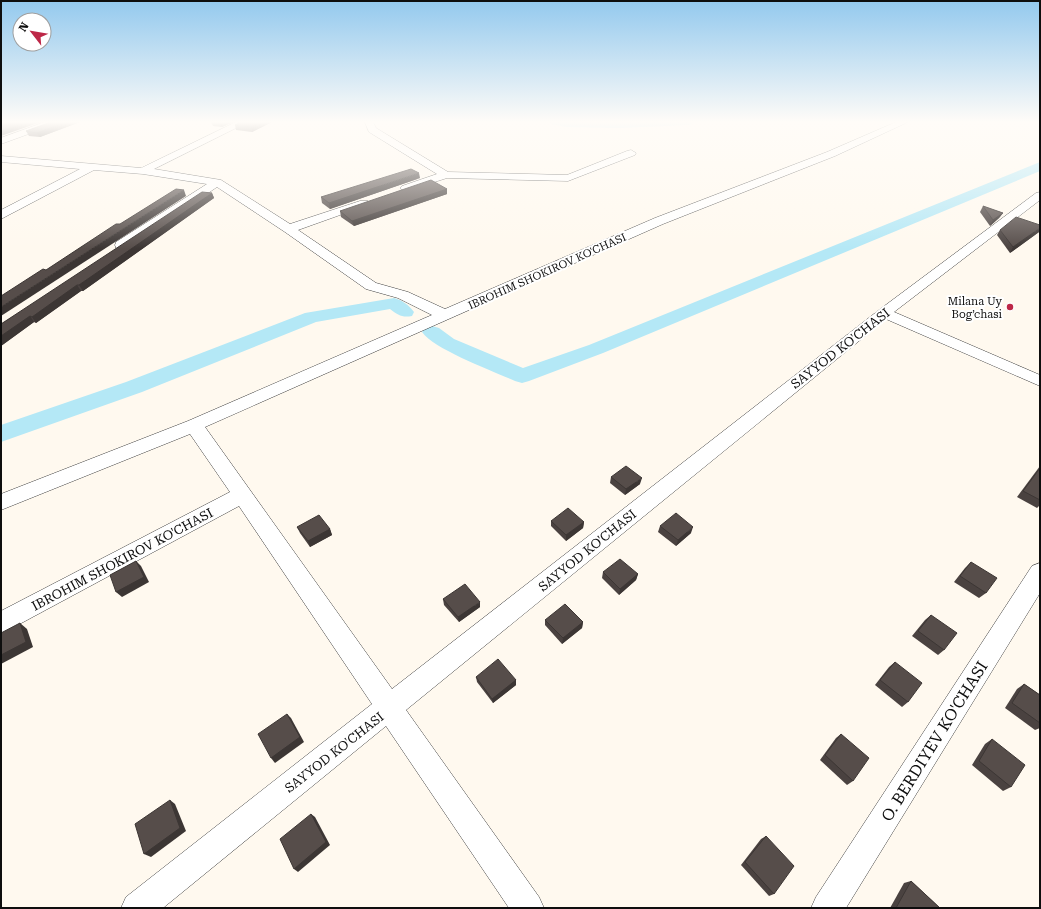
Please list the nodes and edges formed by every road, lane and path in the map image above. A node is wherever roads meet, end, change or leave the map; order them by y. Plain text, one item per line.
1 (63, 164) edge
2 (156, 164) edge
3 (429, 164) edge
4 (602, 164) edge
5 (804, 164) edge
6 (92, 167) junction
7 (143, 171) junction
8 (446, 175) junction
9 (217, 182) junction
10 (393, 193) edge
11 (1040, 195) edge
12 (371, 200) edge
13 (1, 215) edge
14 (288, 229) junction
15 (112, 251) edge
16 (884, 313) junction
17 (445, 315) junction
18 (1040, 382) edge
19 (194, 425) junction
20 (242, 496) junction
21 (1, 502) edge
22 (1040, 573) edge
23 (1, 623) edge
24 (390, 707) junction
25 (137, 908) edge
26 (528, 908) edge
27 (827, 908) edge

1 - 6 street
2 - 7 street
3 - 8 street
4 - 8 street
5 - 17 street, IBROHIM SHOKIROV KO'CHASI
6 - 7 street
6 - 13 street
7 - 9 street
8 - 10 street
9 - 14 street
9 - 15 street
11 - 16 street, SAYYOD KO'CHASI
12 - 14 street
14 - 17 street
16 - 18 street
16 - 24 street, SAYYOD KO'CHASI
17 - 19 street, IBROHIM SHOKIROV KO'CHASI
19 - 20 street
19 - 21 street, IBROHIM SHOKIROV KO'CHASI
20 - 23 street, IBROHIM SHOKIROV KO'CHASI
20 - 24 street
22 - 27 street, O. BERDIYEV KO'CHASI
24 - 25 street, SAYYOD KO'CHASI
24 - 26 street

